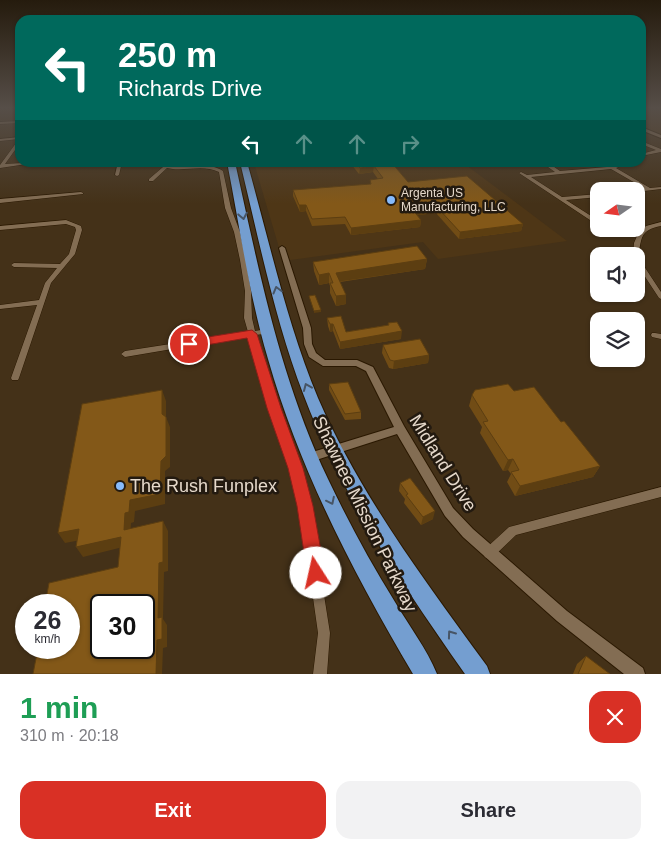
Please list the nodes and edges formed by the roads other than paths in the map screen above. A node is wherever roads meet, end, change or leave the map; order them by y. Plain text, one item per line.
1 (646, 144) edge
2 (15, 146) edge
3 (661, 151) edge
4 (646, 154) edge
5 (15, 164) edge
6 (1, 166) edge
7 (119, 167) edge
8 (161, 167) edge
9 (213, 167) edge
10 (232, 167) edge
11 (244, 167) edge
12 (550, 167) edge
13 (610, 167) joint
14 (522, 173) dead end
15 (559, 173) junction
16 (117, 175) dead end
17 (529, 176) junction
18 (151, 180) dead end
19 (661, 188) edge
20 (645, 189) edge
21 (649, 189) junction
22 (238, 192) junction
23 (81, 193) dead end
24 (590, 196) edge
25 (252, 198) junction
26 (561, 199) junction
27 (0, 201) edge
28 (590, 218) edge
29 (661, 224) edge
30 (645, 227) edge
31 (0, 228) edge
32 (282, 248) dead end
33 (14, 265) dead end
34 (62, 266) junction
35 (645, 271) edge
36 (661, 297) edge
37 (42, 302) junction
38 (0, 307) edge
39 (262, 310) junction
40 (286, 322) junction
41 (267, 331) junction
42 (252, 334) junction
43 (292, 345) junction
44 (126, 354) dead end
45 (15, 378) dead end
46 (400, 429) junction
47 (334, 448) junction
48 (310, 457) junction
49 (661, 492) edge
50 (489, 553) junction
51 (320, 674) edge
52 (426, 674) edge
53 (479, 674) edge
54 (638, 674) edge

1 - 3 street
2 - 6 street
3 - 4 street
5 - 6 street
7 - 16 street
8 - 18 street
9 - 42 street
10 - 22 highway, Shawnee Mission Parkway
11 - 25 highway, Shawnee Mission Parkway
12 - 15 street
13 - 15 street
13 - 21 street
14 - 17 street
15 - 17 street
17 - 26 street
19 - 21 street
20 - 21 street
22 - 25 highway
22 -> 39 highway, Shawnee Mission Parkway
23 - 27 street
24 - 26 street
40 -> 25 highway, Shawnee Mission Parkway
26 - 28 street
29 - 30 street
31 - 34 street
32 - 46 street, Midland Drive
33 - 34 street
34 - 37 street
35 - 36 street
37 - 38 street
37 - 45 street
39 - 40 highway
39 - 41 highway, Shawnee Mission Parkway
40 - 43 highway, Shawnee Mission Parkway
41 - 42 street
41 - 43 highway
41 - 48 highway, Shawnee Mission Parkway
42 - 44 street
42 - 51 street
47 -> 43 highway, Shawnee Mission Parkway
46 - 47 street
46 - 50 street, Midland Drive
47 - 48 street
53 -> 47 highway, Shawnee Mission Parkway
48 -> 52 highway, Shawnee Mission Parkway
49 - 50 street
50 - 54 street, Midland Drive

